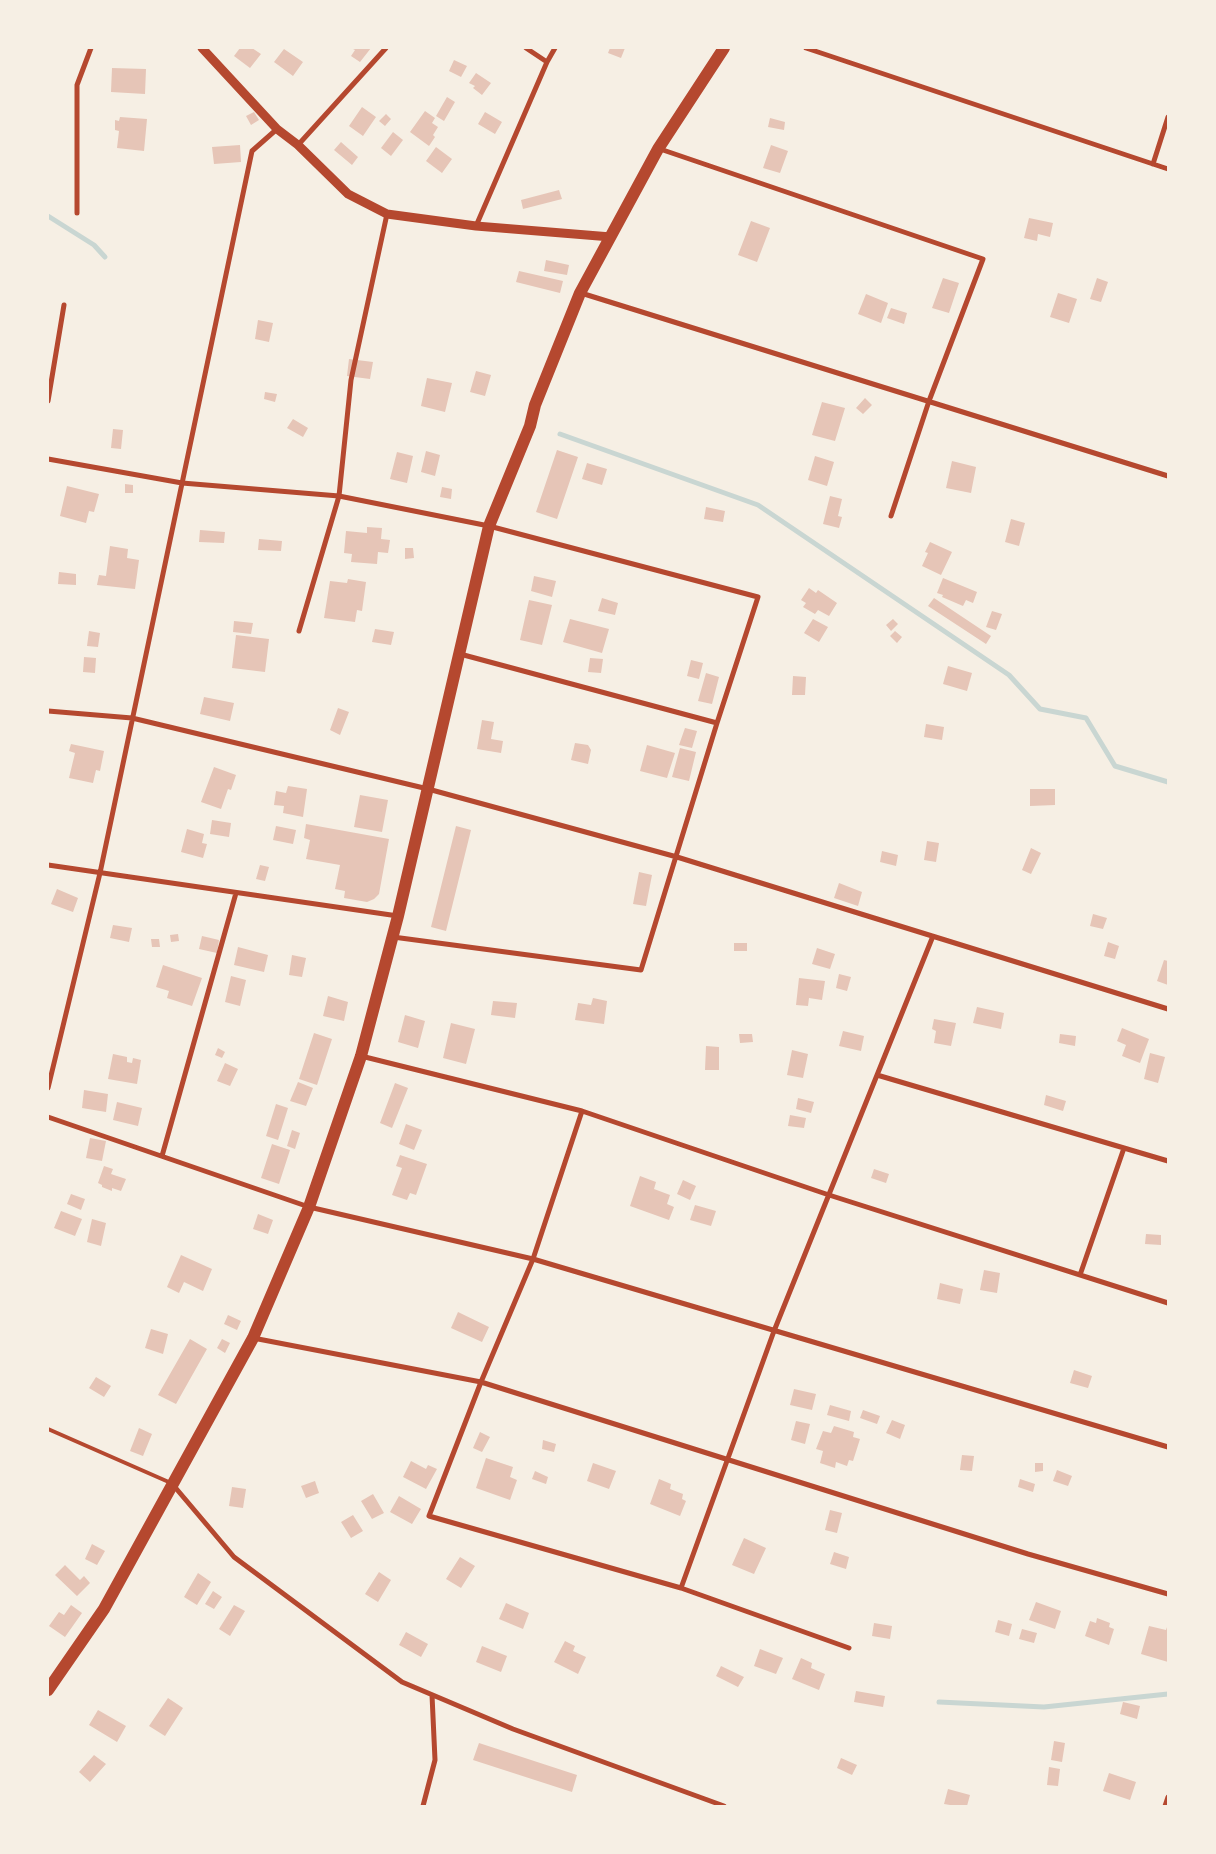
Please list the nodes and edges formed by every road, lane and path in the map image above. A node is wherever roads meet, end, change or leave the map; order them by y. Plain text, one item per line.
1 (91, 48) edge
2 (202, 48) edge
3 (386, 48) edge
4 (526, 48) edge
5 (555, 48) edge
6 (724, 48) edge
7 (806, 48) edge
8 (547, 62) junction
9 (1168, 117) edge
10 (277, 129) junction
11 (298, 146) junction
12 (658, 148) junction
13 (1153, 164) junction
14 (1168, 169) edge
15 (78, 213) dead end
16 (387, 214) junction
17 (476, 226) junction
18 (611, 237) junction
19 (580, 293) junction
20 (64, 305) dead end
21 (48, 401) edge
22 (929, 401) junction
23 (48, 459) edge
24 (1168, 476) edge
25 (182, 483) junction
26 (339, 496) junction
27 (891, 516) dead end
28 (489, 526) junction
29 (299, 632) dead end
30 (460, 654) junction
31 (48, 711) edge
32 (132, 718) junction
33 (717, 723) junction
34 (428, 789) junction
35 (678, 857) junction
36 (48, 865) edge
37 (100, 873) junction
38 (236, 893) junction
39 (398, 916) junction
40 (933, 936) junction
41 (392, 937) junction
42 (1168, 1009) edge
43 (361, 1056) junction
44 (877, 1074) junction
45 (48, 1088) edge
46 (582, 1111) junction
47 (48, 1117) edge
48 (1124, 1148) junction
49 (162, 1156) junction
50 (1168, 1161) edge
51 (829, 1195) junction
52 (309, 1207) junction
53 (533, 1259) junction
54 (1080, 1275) junction
55 (1168, 1303) edge
56 (774, 1331) junction
57 (253, 1338) junction
58 (481, 1382) junction
59 (48, 1429) edge
60 (1168, 1447) edge
61 (727, 1459) junction
62 (172, 1483) junction
63 (681, 1588) junction
64 (1168, 1594) edge
65 (849, 1648) dead end
66 (48, 1690) edge
67 (432, 1695) junction
68 (1168, 1797) edge
69 (423, 1806) edge
70 (724, 1806) edge
71 (1165, 1806) edge

1 - 15 street
2 - 10 street
3 - 11 street
4 - 8 street
5 - 8 street
6 - 12 main road
7 - 13 street
8 - 17 street
9 - 13 street
10 - 11 street
10 - 25 street
11 - 16 street
12 - 18 main road
12 - 22 street
13 - 14 street
16 - 17 street
16 - 26 street
17 - 18 street
18 - 19 main road
19 - 22 street
19 - 28 main road
20 - 21 street
22 - 24 street
22 - 27 street
23 - 25 street
25 - 26 street
25 - 32 street
26 - 28 street
26 - 29 street
28 - 30 main road
28 - 33 street
30 - 33 street
30 - 34 main road
31 - 32 street
32 - 34 street
32 - 37 street
33 - 35 street
34 - 35 street
34 - 39 main road
35 - 40 street
35 - 41 street
36 - 37 street
37 - 38 street
37 - 45 street
38 - 39 street
38 - 49 street
39 - 41 main road
40 - 42 street
40 - 44 street
41 - 43 main road
43 - 46 street
43 - 52 main road
44 - 48 street
44 - 51 street
46 - 51 street
46 - 53 street
47 - 49 street
48 - 50 street
48 - 54 street
49 - 52 street
51 - 54 street
51 - 56 street
52 - 53 street
52 - 57 main road
53 - 56 street
53 - 58 street
54 - 55 street
56 - 60 street
56 - 61 street
57 - 58 street
57 - 62 main road
58 - 61 street
58 - 63 street
59 - 62 lane
61 - 63 street
61 - 64 street
62 - 66 main road
62 - 67 street
63 - 65 street
67 - 69 street
67 - 70 street
68 - 71 street

